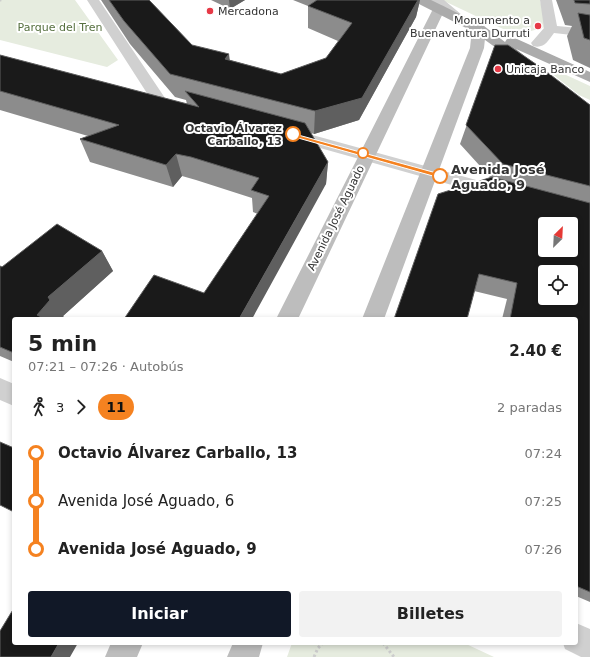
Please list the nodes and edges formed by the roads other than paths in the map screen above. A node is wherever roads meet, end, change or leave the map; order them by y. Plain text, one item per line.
1 (92, 0) edge
2 (421, 0) edge
3 (546, 0) edge
4 (437, 5) edge
5 (479, 29) junction
6 (530, 31) dead end
7 (590, 32) edge
8 (544, 36) junction
9 (536, 69) edge
10 (590, 78) edge
11 (134, 92) edge
12 (274, 129) edge
13 (368, 155) junction
14 (430, 173) junction
15 (515, 196) edge
16 (288, 317) edge
17 (374, 317) edge
18 (0, 389) edge
19 (12, 394) edge
20 (578, 639) edge
21 (127, 645) edge
22 (247, 645) edge
23 (590, 645) edge
24 (121, 657) edge
25 (243, 657) edge

1 - 11 street
2 - 4 main road
3 - 8 street
4 - 5 main road
4 - 13 main road, Avenida José Aguado
5 - 9 main road
5 - 10 main road
5 - 14 main road
6 - 8 street
7 - 8 street
12 - 13 street
13 - 14 street
13 - 16 main road, Avenida José Aguado
14 - 15 street
14 - 17 main road
18 - 19 street
20 - 23 street
21 - 24 main road
22 - 25 main road

